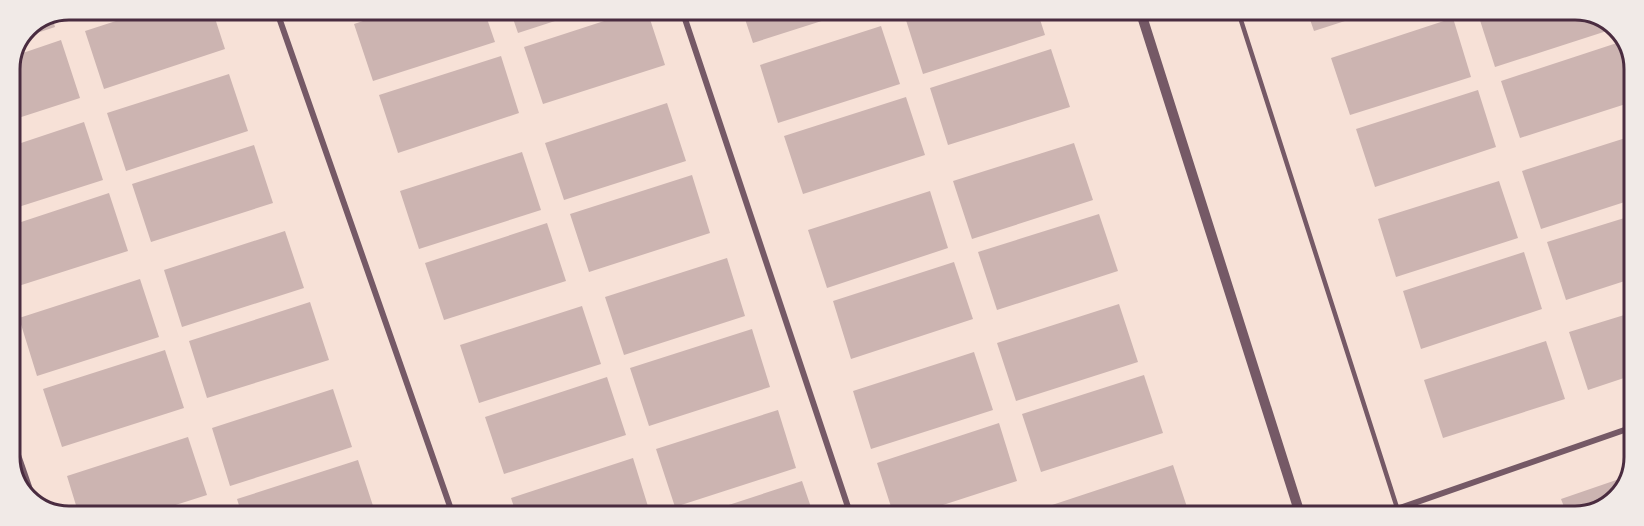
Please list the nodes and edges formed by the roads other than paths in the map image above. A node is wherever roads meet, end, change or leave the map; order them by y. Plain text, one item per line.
1 (280, 20) edge
2 (685, 20) edge
3 (1143, 20) edge
4 (1241, 20) edge
5 (1624, 430) edge
6 (20, 461) edge
7 (29, 485) edge
8 (450, 507) edge
9 (848, 507) edge
10 (1298, 507) edge
11 (1396, 507) edge
12 (1403, 507) edge

1 - 8 street
2 - 9 street
3 - 10 street
4 - 11 lane
5 - 12 street
6 - 7 street

